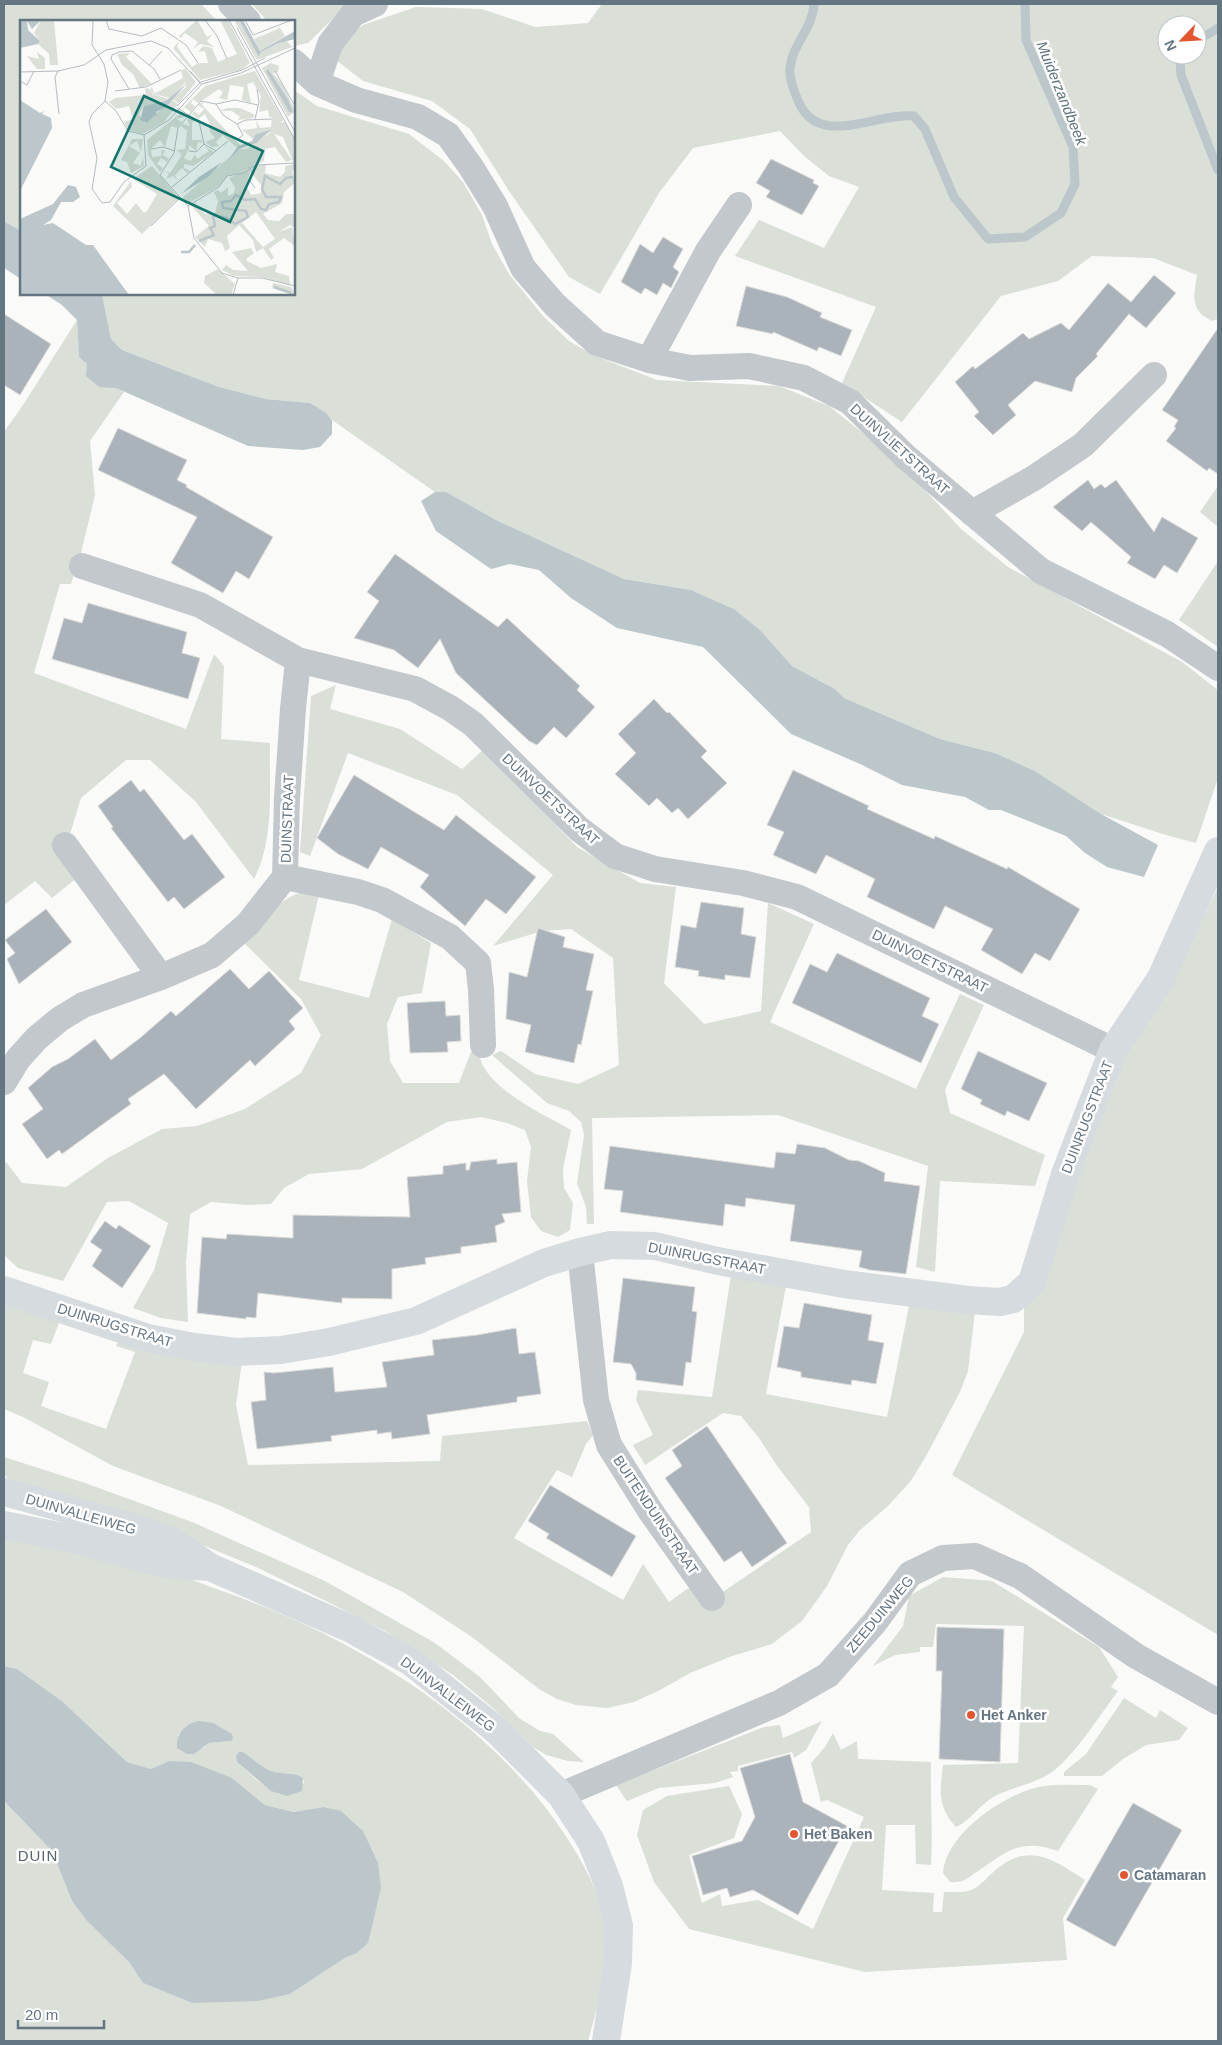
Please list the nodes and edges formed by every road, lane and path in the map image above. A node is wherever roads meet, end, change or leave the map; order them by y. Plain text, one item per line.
1 (231, 4) edge
2 (375, 4) edge
3 (247, 20) edge
4 (295, 63) edge
5 (317, 83) junction
6 (739, 205) dead end
7 (649, 360) junction
8 (1154, 375) dead end
9 (972, 513) junction
10 (82, 566) dead end
11 (298, 660) junction
12 (1218, 668) edge
13 (65, 845) dead end
14 (1217, 859) edge
15 (285, 877) junction
16 (161, 977) junction
17 (483, 1045) dead end
18 (1113, 1050) junction
19 (4, 1082) edge
20 (580, 1252) junction
21 (4, 1290) edge
22 (4, 1492) edge
23 (4, 1525) edge
24 (210, 1567) junction
25 (712, 1598) dead end
26 (1218, 1702) edge
27 (561, 1794) junction
28 (606, 2041) edge

1 - 3 street
2 - 5 street
4 - 5 street, DUINVLIETSTRAAT
5 - 7 street, DUINVLIETSTRAAT
6 - 7 street
7 - 9 street, DUINVLIETSTRAAT
8 - 9 street
9 - 12 street, DUINVLIETSTRAAT
10 - 11 street, DUINVOETSTRAAT
11 - 15 street, DUINSTRAAT
11 - 18 street, DUINVOETSTRAAT
13 - 16 street
14 - 18 street, DUINRUGSTRAAT
15 - 16 street, DUINSTRAAT
15 - 17 street
16 - 19 street, DUINSTRAAT
18 - 20 street, DUINRUGSTRAAT
20 - 21 street, DUINRUGSTRAAT
20 - 25 street, BUITENDUINSTRAAT
22 - 24 street, DUINVALLEIWEG
23 - 24 street, DUINVALLEIWEG
24 - 27 street, DUINVALLEIWEG
26 - 27 street, ZEEDUINWEG
27 - 28 street, DUINVALLEIWEG

